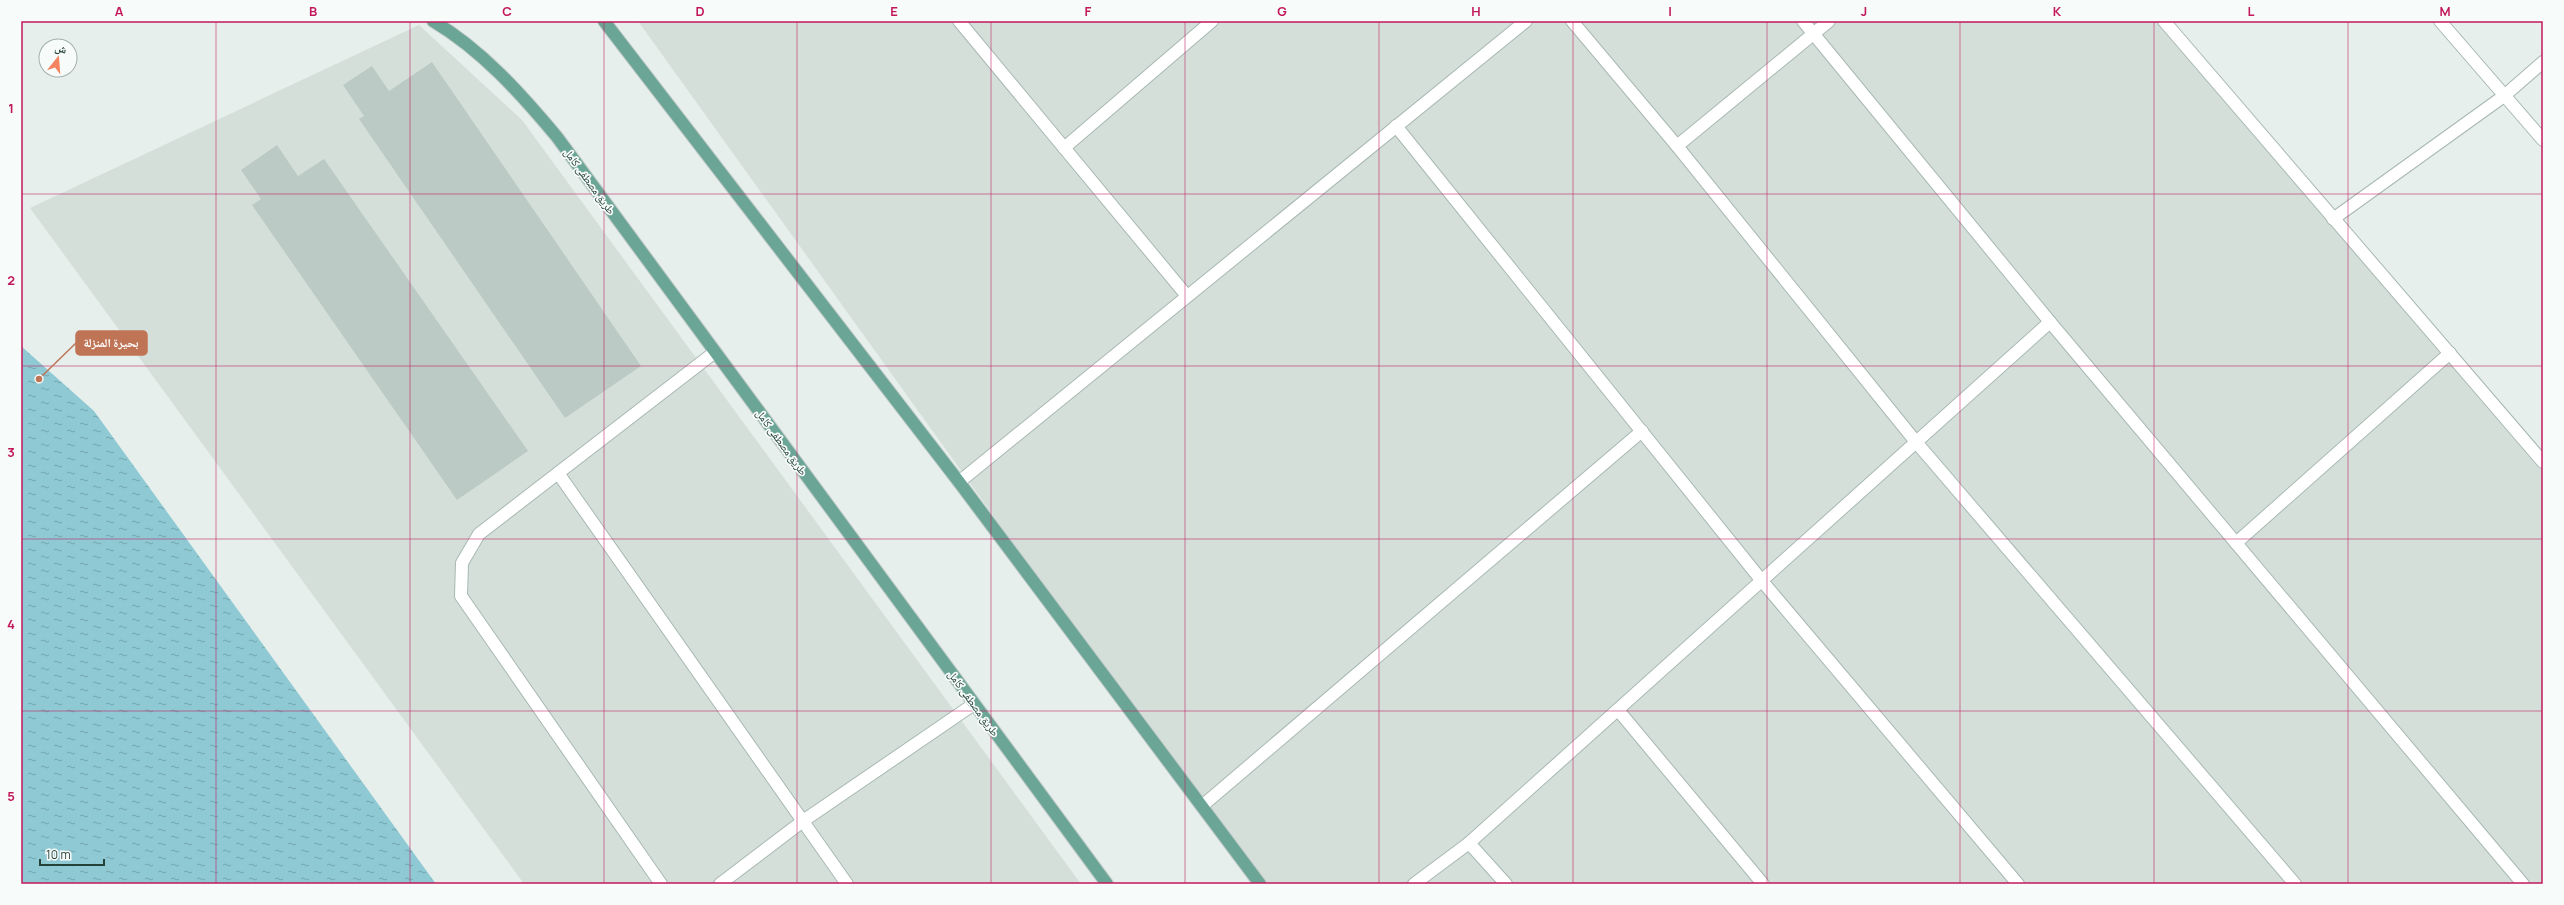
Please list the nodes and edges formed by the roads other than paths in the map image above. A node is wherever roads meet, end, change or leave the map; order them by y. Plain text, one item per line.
1 (433, 21) edge
2 (604, 21) edge
3 (959, 21) edge
4 (1212, 21) edge
5 (1526, 21) edge
6 (1572, 21) edge
7 (1803, 21) edge
8 (1829, 21) edge
9 (2164, 21) edge
10 (2440, 21) edge
11 (1813, 34) junction
12 (2543, 62) edge
13 (2504, 96) junction
14 (1396, 126) junction
15 (2543, 140) edge
16 (1677, 146) junction
17 (1064, 148) junction
18 (2334, 219) junction
19 (1187, 296) junction
20 (2050, 322) junction
21 (715, 352) junction
22 (2450, 353) junction
23 (1642, 431) junction
24 (1916, 442) junction
25 (2543, 462) edge
26 (558, 473) junction
27 (959, 482) junction
28 (2236, 543) junction
29 (1762, 581) junction
30 (974, 704) junction
31 (1618, 710) junction
32 (1202, 806) junction
33 (803, 821) junction
34 (1469, 843) junction
35 (660, 884) edge
36 (720, 884) edge
37 (847, 884) edge
38 (1107, 884) edge
39 (1260, 884) edge
40 (1414, 884) edge
41 (1506, 884) edge
42 (1763, 884) edge
43 (2018, 884) edge
44 (2295, 884) edge
45 (2523, 884) edge

1 - 21 main road, طريق مصطفى كامل
2 - 27 main road
3 - 17 street
4 - 17 street
5 - 14 street
6 - 16 street
7 - 11 street
8 - 11 street
9 - 18 street
10 - 13 street
11 - 16 street
11 - 20 street
12 - 13 street
13 - 15 street
13 - 18 street
14 - 19 street
14 - 23 street
16 - 24 street
17 - 19 street
18 - 22 street
19 - 27 street
20 - 24 street
20 - 28 street
21 - 26 street
21 - 30 main road, طريق مصطفى كامل
22 - 25 street
22 - 28 street
23 - 29 street
23 - 32 street
24 - 29 street
24 - 44 street
26 - 33 street
26 - 35 street
27 - 32 main road
28 - 45 street
29 - 31 street
29 - 43 street
30 - 33 street
30 - 38 main road, طريق مصطفى كامل
31 - 34 street
31 - 42 street
32 - 39 main road
33 - 36 street
33 - 37 street
34 - 40 street
34 - 41 street

